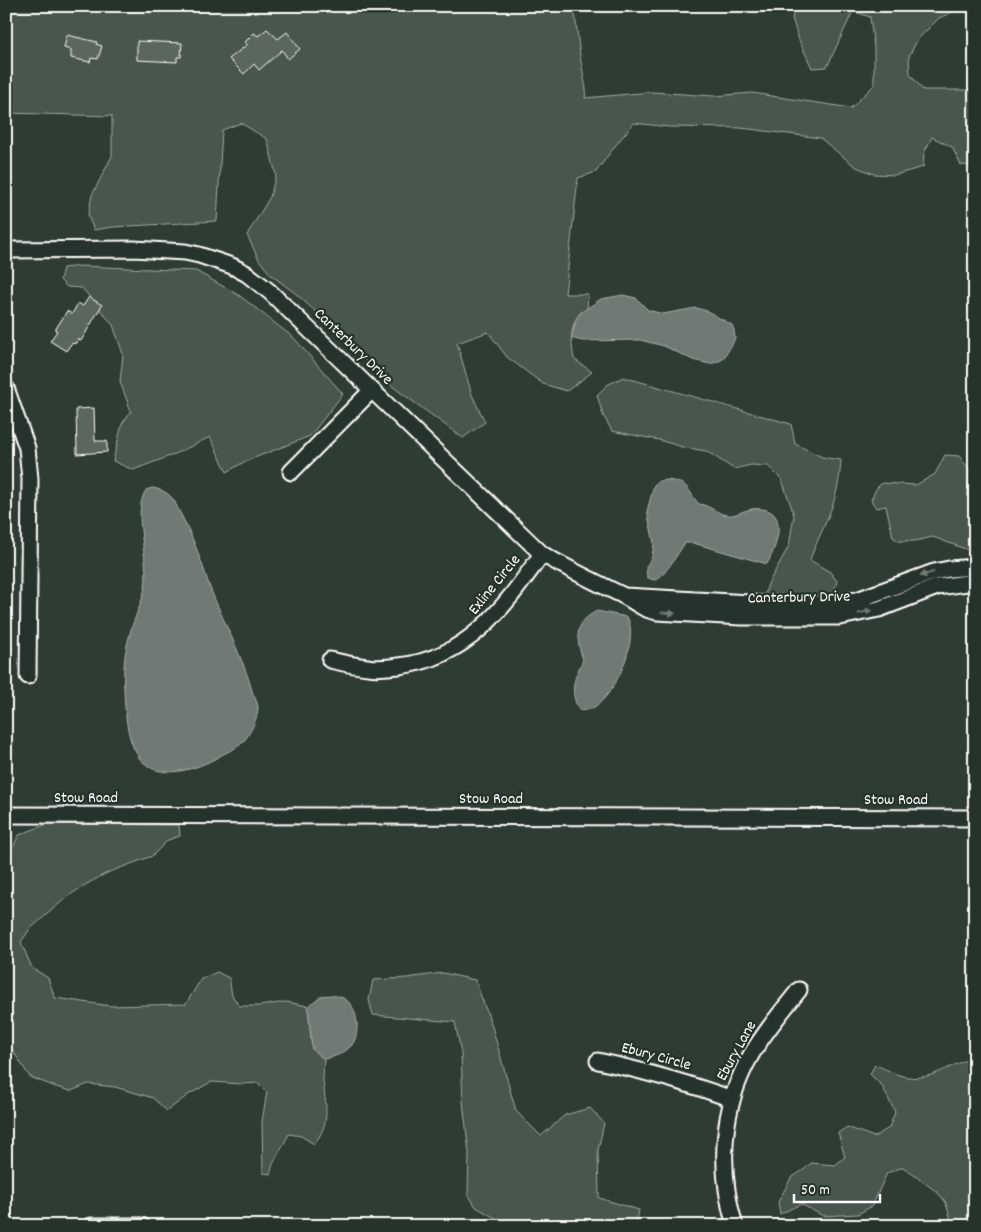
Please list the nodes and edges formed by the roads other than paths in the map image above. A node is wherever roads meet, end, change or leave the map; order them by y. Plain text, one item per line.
1 (6, 250) edge
2 (6, 388) edge
3 (372, 390) junction
4 (291, 472) dead end
5 (542, 554) junction
6 (975, 567) edge
7 (975, 582) edge
8 (828, 611) junction
9 (330, 660) dead end
10 (28, 676) dead end
11 (6, 815) edge
12 (975, 818) edge
13 (799, 990) dead end
14 (598, 1061) dead end
15 (732, 1099) junction
16 (91, 1226) edge
17 (142, 1226) edge
18 (735, 1226) edge

1 - 3 street, Canterbury Drive
2 - 10 street
3 - 4 street
3 - 5 street, Canterbury Drive
5 - 8 street, Canterbury Drive
5 - 9 street, Exline Circle
6 -> 8 street, Canterbury Drive
8 -> 7 street, Canterbury Drive
11 - 12 street, Stow Road
13 - 15 street, Ebury Lane
14 - 15 street, Ebury Circle
15 - 18 street, Ebury Lane
16 - 17 street

